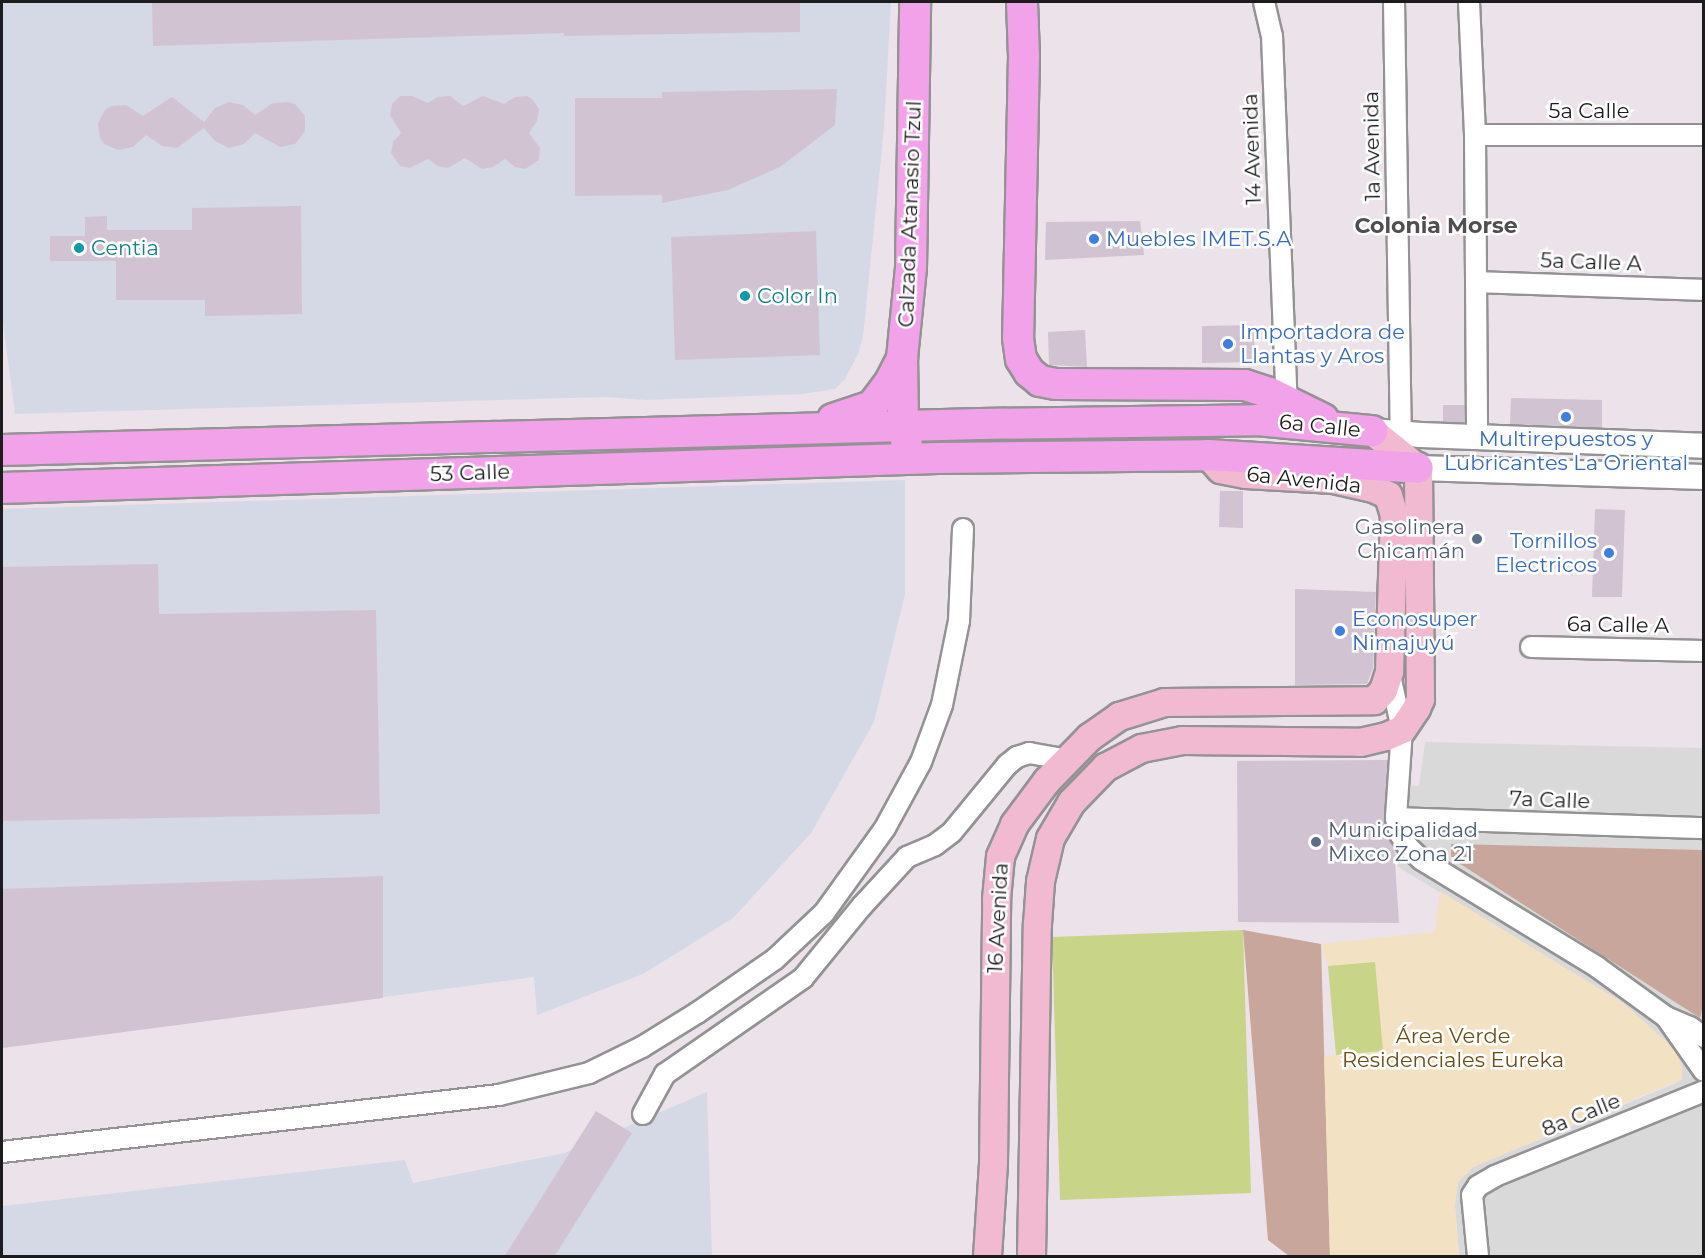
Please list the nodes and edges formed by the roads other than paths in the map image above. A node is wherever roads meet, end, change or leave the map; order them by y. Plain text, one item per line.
1 (915, 2) edge
2 (1022, 2) edge
3 (1264, 2) edge
4 (1394, 2) edge
5 (1469, 2) edge
6 (1474, 135) junction
7 (1704, 135) edge
8 (1477, 282) junction
9 (1704, 290) edge
10 (902, 358) junction
11 (1287, 402) junction
12 (936, 425) joint
13 (903, 426) junction
14 (781, 429) junction
15 (1372, 431) junction
16 (1477, 437) junction
17 (1704, 446) edge
18 (2, 450) edge
19 (1208, 455) junction
20 (925, 458) junction
21 (1418, 468) junction
22 (1704, 477) edge
23 (2, 488) edge
24 (963, 529) dead end
25 (1531, 647) dead end
26 (1704, 651) edge
27 (1386, 680) junction
28 (1402, 729) junction
29 (1066, 760) junction
30 (1396, 818) junction
31 (1704, 828) edge
32 (1666, 1017) junction
33 (1704, 1036) edge
34 (1704, 1071) edge
35 (1704, 1090) edge
36 (643, 1114) dead end
37 (2, 1152) edge
38 (987, 1257) edge
39 (1031, 1257) edge
40 (1478, 1257) edge

1 - 10 main road, Calzada Atanasio Tzul
2 - 11 main road
3 - 11 street, 14 Avenida
4 - 15 street, 1a Avenida
5 - 6 street
6 - 7 street, 5a Calle
6 - 8 street
8 - 9 street, 5a Calle A
8 - 16 street
10 - 13 main road, Calzada Atanasio Tzul
10 - 14 main road
11 - 15 main road
12 - 13 main road, 53 Calle
12 - 15 main road, 6a Calle
13 - 14 main road, 53 Calle
13 - 20 main road, Calzada Atanasio Tzul
14 - 18 main road, 53 Calle
15 - 16 street, 6a Calle
15 - 21 main road
16 - 17 street, 6a Calle
19 - 20 main road, 6a Calle
19 - 21 main road, 6a Calle
19 - 27 main road, 6a Avenida
20 - 23 main road, 53 Calle
21 - 22 street, 6a Calle
21 - 28 main road
24 - 37 street
25 - 26 street, 6a Calle A
27 - 28 street
27 - 29 main road, 16 Avenida
28 - 30 street
28 - 39 main road, 16 Avenida
29 - 36 street
29 - 38 main road, 16 Avenida
30 - 31 street, 7a Calle
30 - 32 street
32 - 33 street
32 - 34 street
35 - 40 street, 8a Calle

